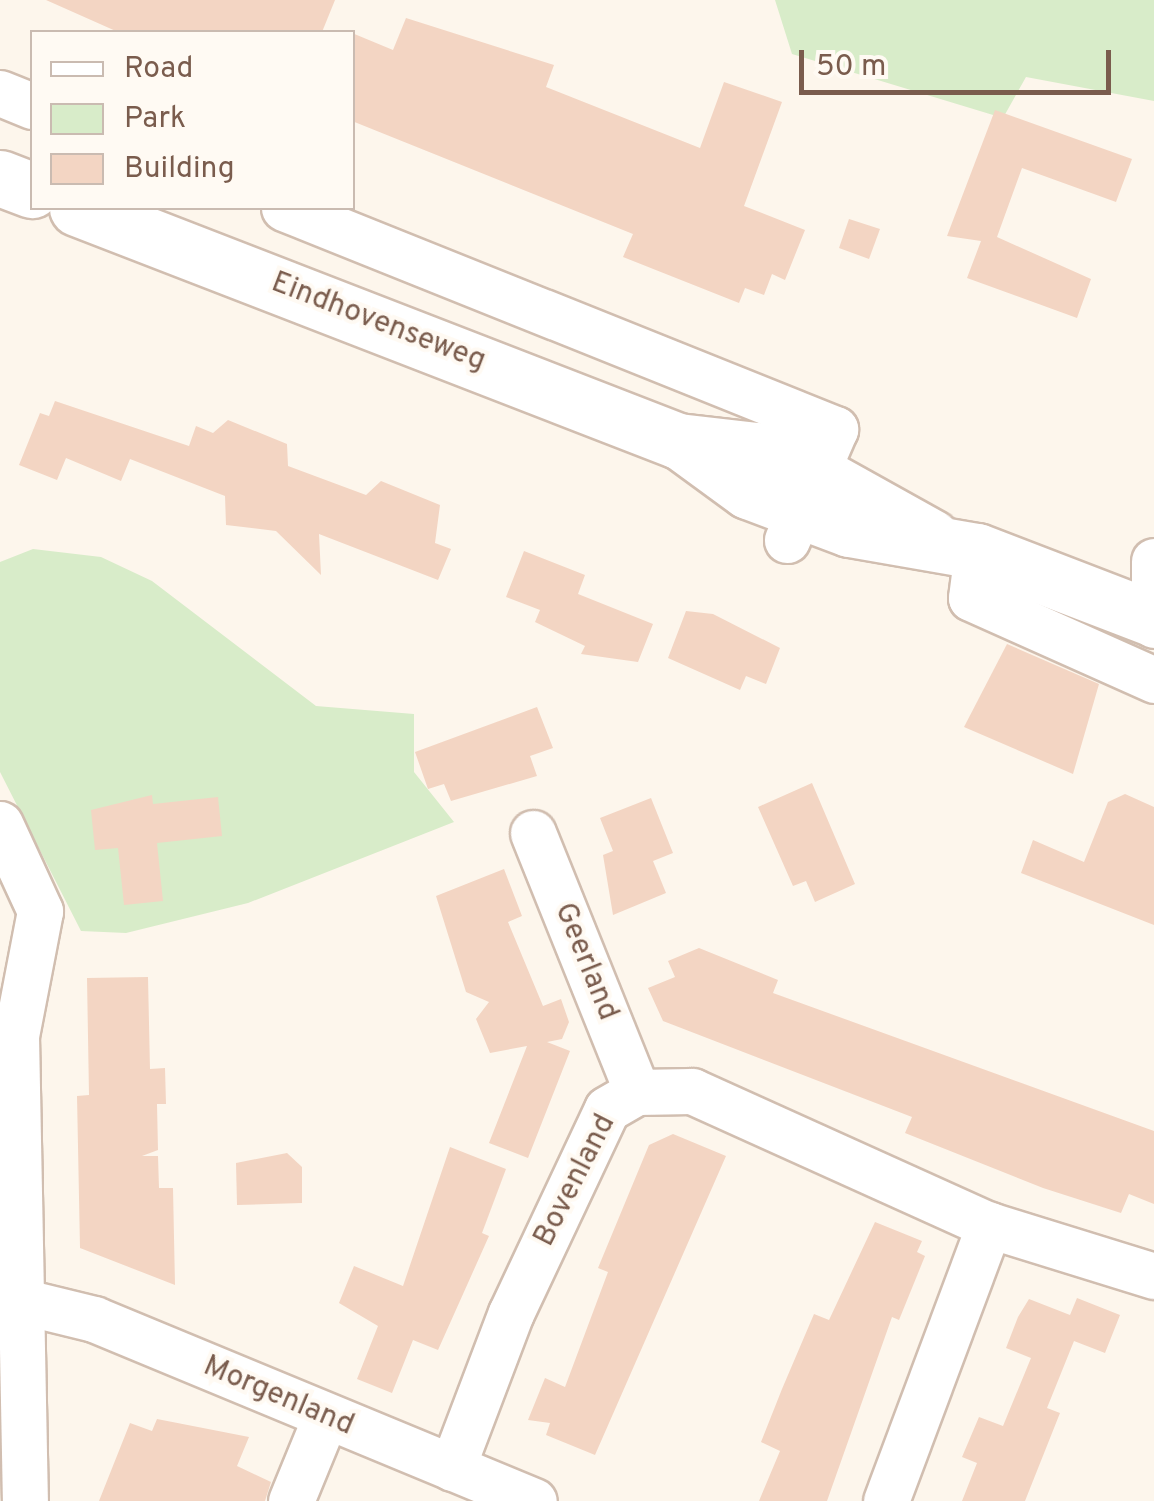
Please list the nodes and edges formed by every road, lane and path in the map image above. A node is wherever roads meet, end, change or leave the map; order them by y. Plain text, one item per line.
1 (0, 93) edge
2 (30, 105) edge
3 (0, 178) edge
4 (30, 189) edge
5 (82, 210) edge
6 (288, 210) edge
7 (809, 488) junction
8 (1154, 561) edge
9 (960, 562) junction
10 (1154, 621) edge
11 (1154, 680) edge
12 (0, 824) edge
13 (533, 833) dead end
14 (637, 1092) junction
15 (989, 1225) junction
16 (1154, 1276) edge
17 (10, 1298) edge
18 (326, 1418) junction
19 (452, 1468) junction
20 (25, 1501) edge
21 (291, 1501) edge
22 (534, 1501) edge
23 (886, 1501) edge

1 - 2 street
3 - 4 main road
5 - 7 main road, Eindhovenseweg
6 - 7 street, Eindhovenseweg
7 - 9 main road, Eindhovenseweg
8 - 10 street, Eindhovenseweg
9 - 10 main road, Eindhovenseweg
9 - 11 street, Eindhovenseweg
12 - 17 street
13 - 14 street, Geerland
14 - 15 street, Bovenland
14 - 19 street, Bovenland
15 - 16 street, Bovenland
15 - 23 street
17 - 18 street, Morgenland
17 - 20 street
18 - 19 street, Morgenland
18 - 21 street
19 - 22 street, Morgenland

